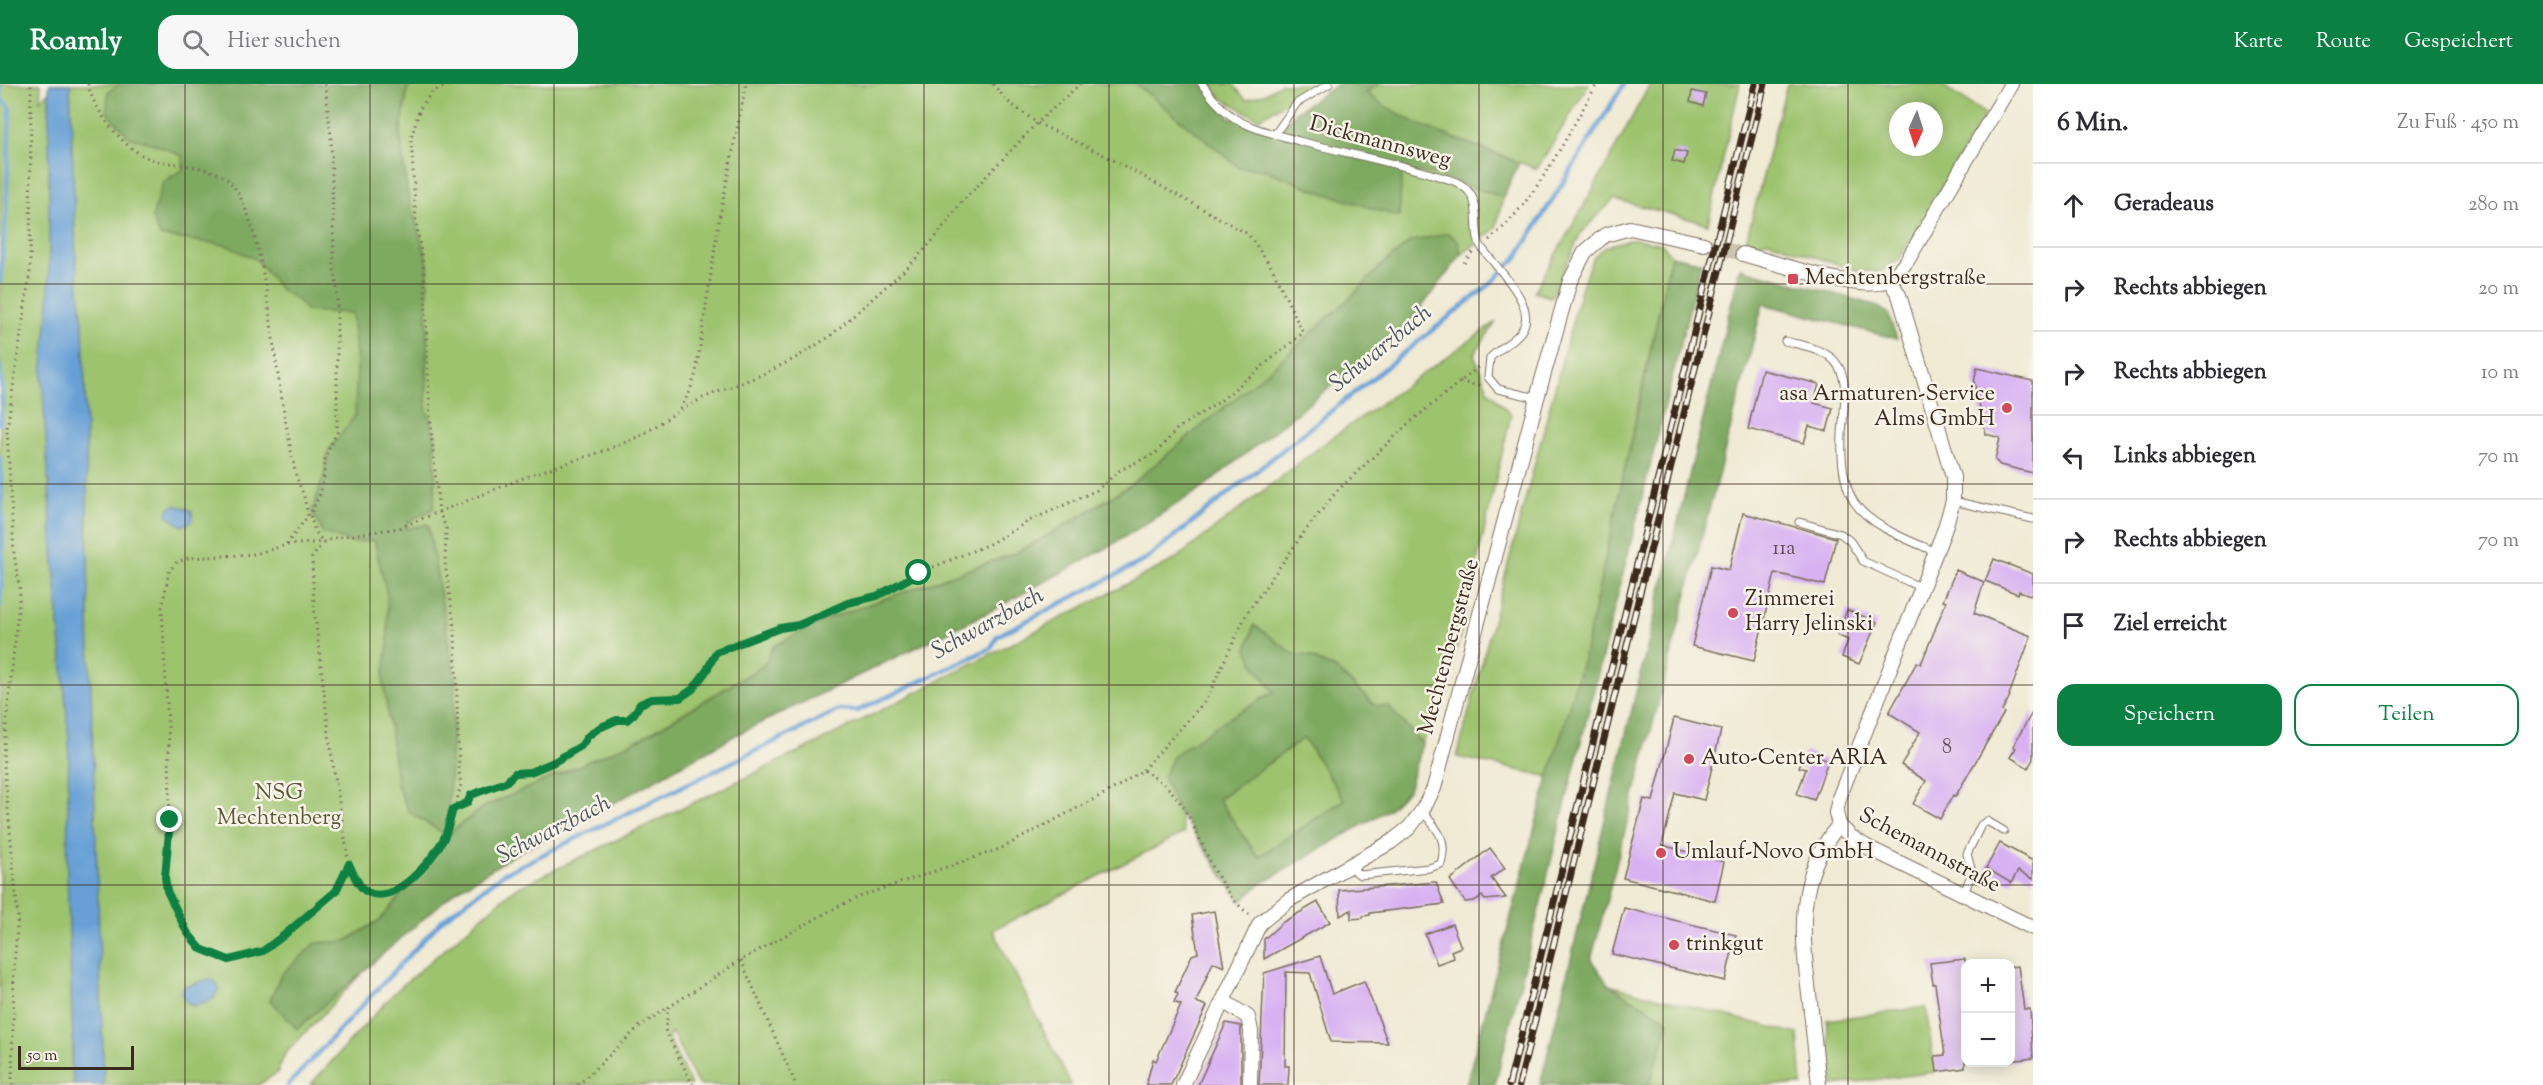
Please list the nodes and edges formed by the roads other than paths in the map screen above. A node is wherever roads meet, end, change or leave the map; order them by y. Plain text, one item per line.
1 (1202, 84) edge
2 (1329, 84) edge
3 (2011, 84) edge
4 (1275, 134) junction
5 (1704, 244) tunnel mouth
6 (1743, 254) tunnel mouth
7 (1889, 279) junction
8 (1785, 341) dead end
9 (1537, 398) junction
10 (1953, 501) junction
11 (2033, 519) edge
12 (1799, 522) dead end
13 (1936, 552) junction
14 (1922, 588) junction
15 (1422, 811) junction
16 (1839, 825) junction
17 (2004, 831) dead end
18 (1348, 866) junction
19 (1964, 894) junction
20 (2033, 928) edge
21 (1223, 1001) junction
22 (1183, 1085) edge
23 (1250, 1085) edge
24 (1819, 1085) edge

1 - 4 lane, Dickmannsweg
2 - 4 lane
3 - 7 street
4 - 9 lane, Dickmannsweg
5 - 9 street, Mechtenbergstraße
6 - 7 street
7 - 10 street
8 - 13 lane
9 - 15 street, Mechtenbergstraße
10 - 11 lane
10 - 13 street
12 - 14 lane
13 - 14 street
14 - 16 street
15 - 18 street, Mechtenbergstraße
15 - 18 lane
16 - 19 street, Schemannstraße
16 - 24 street
17 - 19 lane
18 - 21 street, Mechtenbergstraße
19 - 20 street, Schemannstraße
21 - 22 street, Mechtenbergstraße
21 - 23 street

